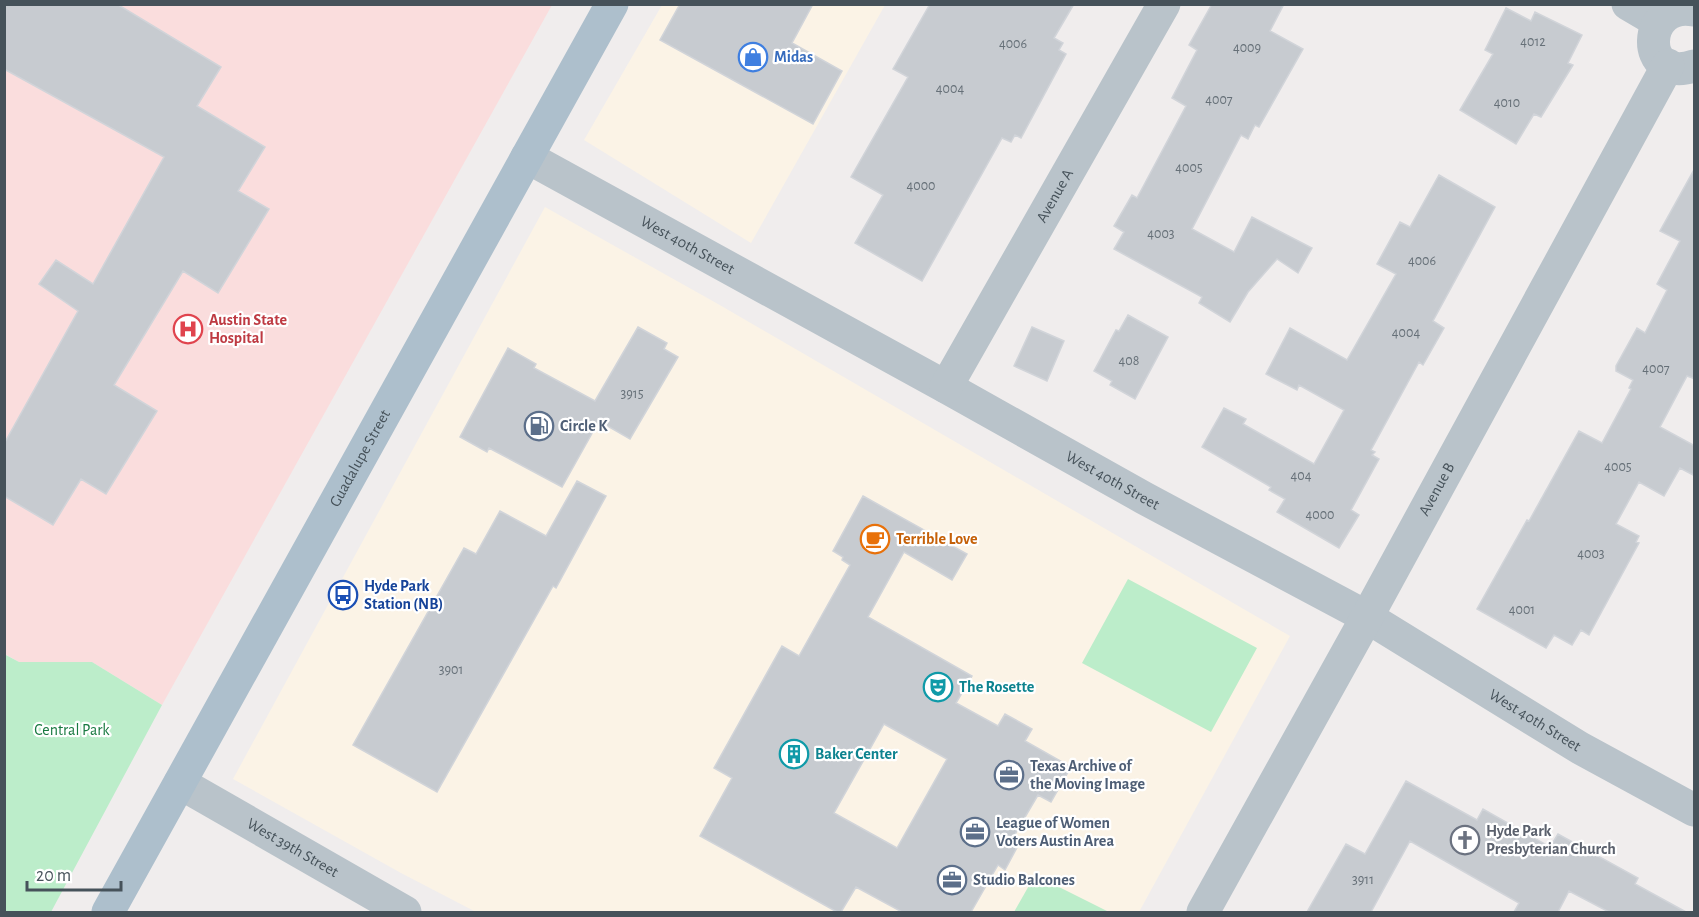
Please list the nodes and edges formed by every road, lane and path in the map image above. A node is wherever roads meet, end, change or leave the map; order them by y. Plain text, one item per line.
1 (612, 4) edge
2 (1164, 4) edge
3 (1628, 4) edge
4 (1695, 10) edge
5 (1657, 21) junction
6 (1681, 66) edge
7 (527, 157) junction
8 (946, 387) junction
9 (1367, 617) junction
10 (180, 783) junction
11 (1695, 810) edge
12 (108, 912) edge
13 (405, 912) edge
14 (1203, 912) edge

1 - 7 main road, Guadalupe Street
2 - 8 street, Avenue A
3 - 5 street
4 - 5 street
5 - 6 street
6 - 9 street, Avenue B
7 - 8 street, West 40th Street
7 - 10 main road, Guadalupe Street
8 - 9 street, West 40th Street
9 - 11 street, West 40th Street
9 - 14 street, Avenue B
10 - 12 main road, Guadalupe Street
10 - 13 street, West 39th Street

